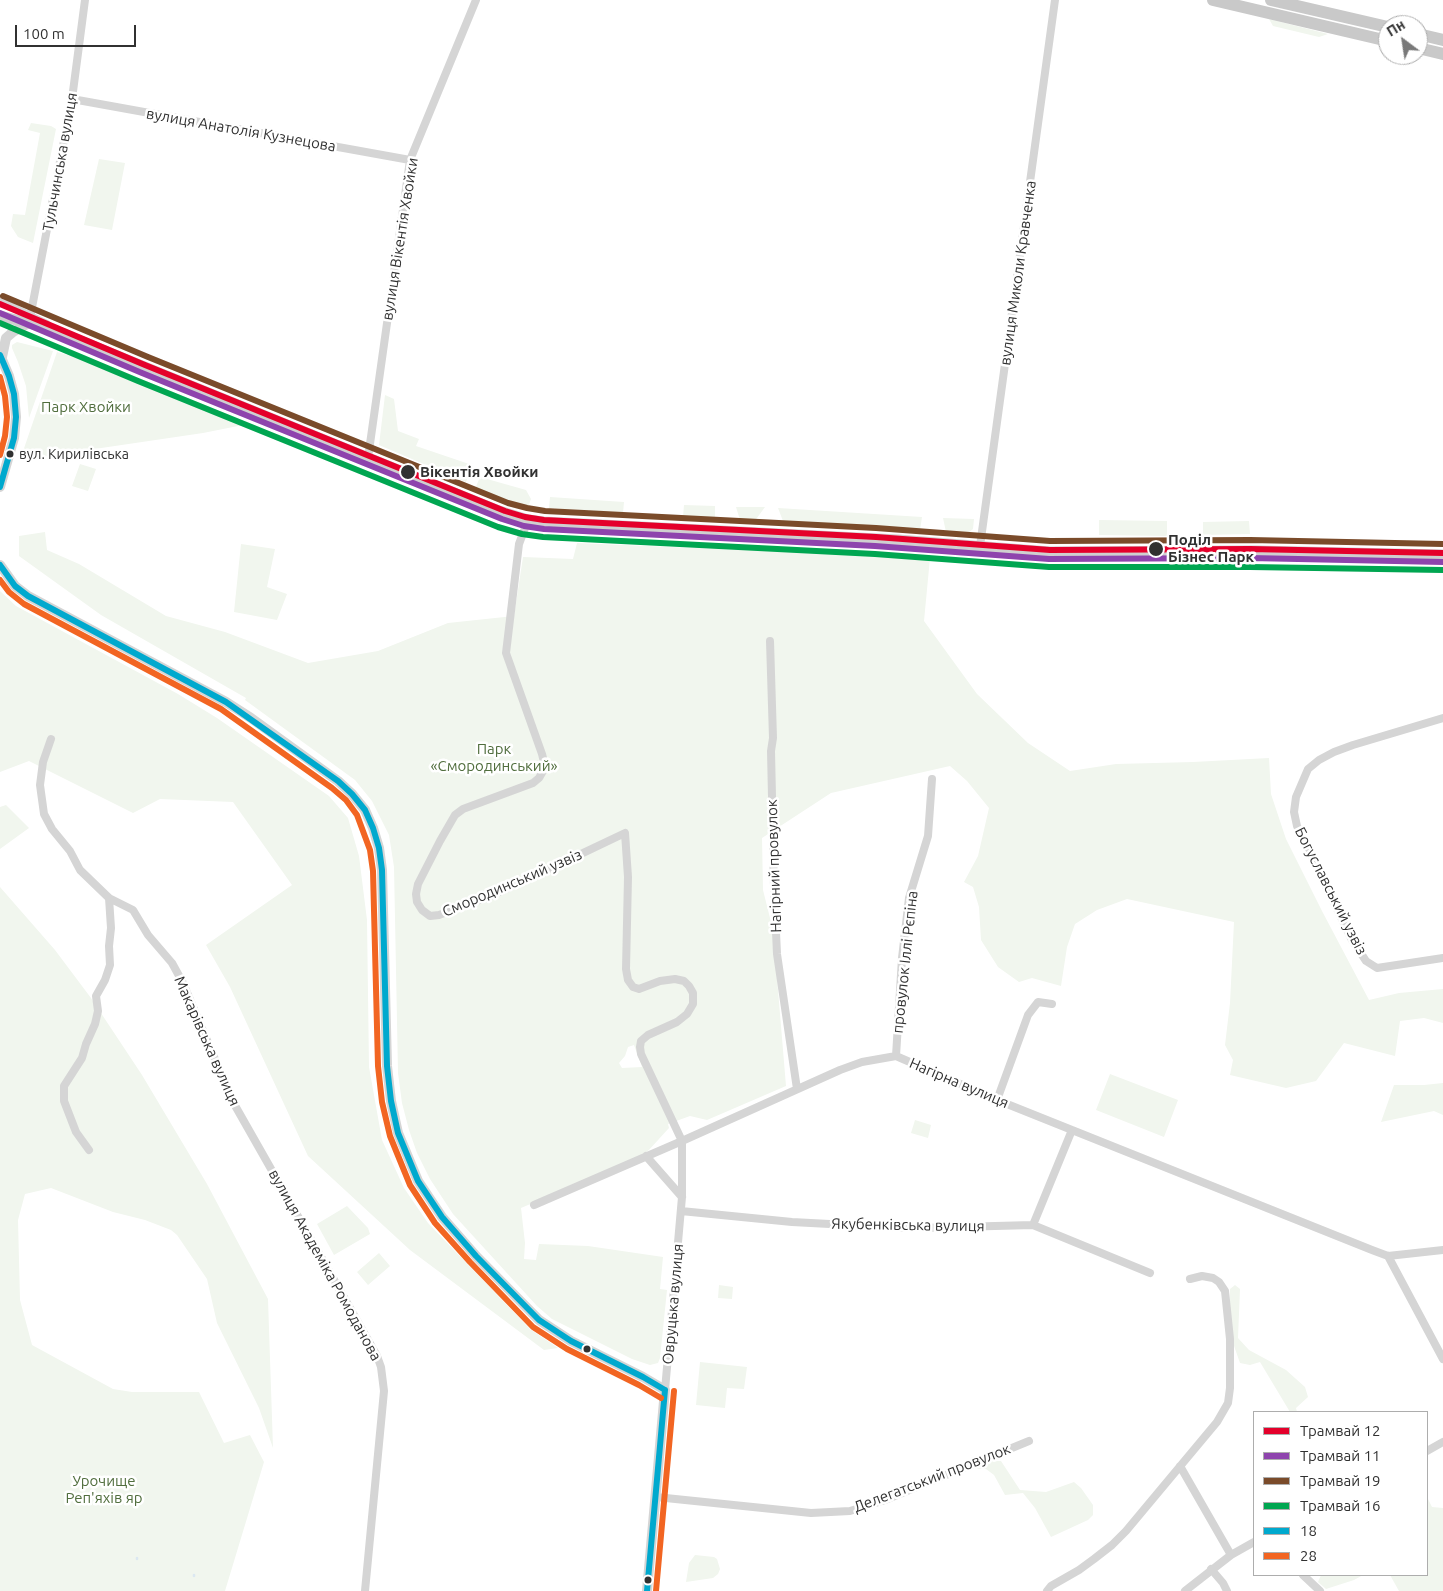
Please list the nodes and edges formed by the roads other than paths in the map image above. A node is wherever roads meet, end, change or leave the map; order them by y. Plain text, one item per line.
1 (85, 0) edge
2 (476, 0) edge
3 (1055, 0) edge
4 (1213, 0) edge
5 (1271, 0) edge
6 (1378, 25) edge
7 (1428, 36) edge
8 (1378, 39) edge
9 (1443, 39) edge
10 (1428, 50) edge
11 (1441, 53) edge
12 (72, 99) junction
13 (410, 160) junction
14 (0, 301) edge
15 (0, 316) edge
16 (30, 319) junction
17 (0, 321) edge
18 (1, 356) edge
19 (368, 458) junction
20 (0, 487) edge
21 (528, 520) junction
22 (980, 546) junction
23 (1443, 555) edge
24 (0, 565) edge
25 (770, 641) dead end
26 (1443, 718) edge
27 (51, 739) dead end
28 (932, 779) dead end
29 (109, 898) junction
30 (1443, 958) edge
31 (1052, 1004) dead end
32 (896, 1056) junction
33 (797, 1089) junction
34 (997, 1100) junction
35 (245, 1124) joint
36 (1072, 1130) junction
37 (682, 1141) junction
38 (90, 1150) dead end
39 (646, 1156) junction
40 (682, 1197) junction
41 (534, 1205) dead end
42 (681, 1211) junction
43 (1033, 1225) junction
44 (1443, 1250) edge
45 (1388, 1256) junction
46 (1150, 1273) dead end
47 (1190, 1279) dead end
48 (1443, 1359) edge
49 (665, 1390) junction
50 (1029, 1441) dead end
51 (1443, 1442) edge
52 (1428, 1450) edge
53 (1180, 1466) junction
54 (656, 1497) junction
55 (1253, 1543) edge
56 (1231, 1555) junction
57 (1211, 1569) junction
58 (1304, 1576) edge
59 (365, 1591) edge
60 (647, 1591) edge
61 (1048, 1591) edge
62 (1185, 1591) edge
63 (1227, 1591) edge
64 (1320, 1591) edge

1 - 12 street, Тульчинська вулиця
2 - 13 street, вулиця Вікентія Хвойки
3 - 22 street, вулиця Миколи Кравченка
4 - 8 main road
5 - 6 main road
7 - 9 main road
9 - 11 street
10 - 11 main road
12 - 13 street, вулиця Анатолія Кузнецова
12 - 16 street, Тульчинська вулиця
13 - 19 street, вулиця Вікентія Хвойки
14 - 16 street
15 - 16 main road
16 - 17 main road
16 - 18 street
16 - 19 main road
18 - 20 street
19 - 21 main road
21 - 22 main road
21 - 37 street, Смородинський узвіз
22 - 23 main road
24 - 49 street
25 - 33 street, Нагірний провулок
26 - 30 street, Богуславський узвіз
27 - 29 street, Макарівська вулиця
28 - 32 street, провулок Іллі Рєпіна
29 - 35 street, Макарівська вулиця
29 - 38 street
31 - 34 street
32 - 33 street, Нагірна вулиця
32 - 34 street, Нагірна вулиця
33 - 37 street, Нагірна вулиця
34 - 36 street, Нагірна вулиця
35 - 59 street, вулиця Академіка Ромоданова
36 - 43 street
36 - 45 street, Нагірна вулиця
37 - 39 street, Нагірна вулиця
37 - 40 street, Овруцька вулиця
39 - 40 street
39 - 41 street, Нагірна вулиця
40 - 42 street, Овруцька вулиця
42 - 43 street, Якубенківська вулиця
42 - 49 street, Овруцька вулиця
43 - 46 street
44 - 45 street
45 - 48 street
47 - 53 street
49 - 54 street, Овруцька вулиця
50 - 54 street, Делегатський провулок
51 - 52 street
53 - 56 street
53 - 61 street
54 - 60 street, Овруцька вулиця
55 - 56 street
56 - 57 street
57 - 62 street
57 - 63 street
58 - 64 street

